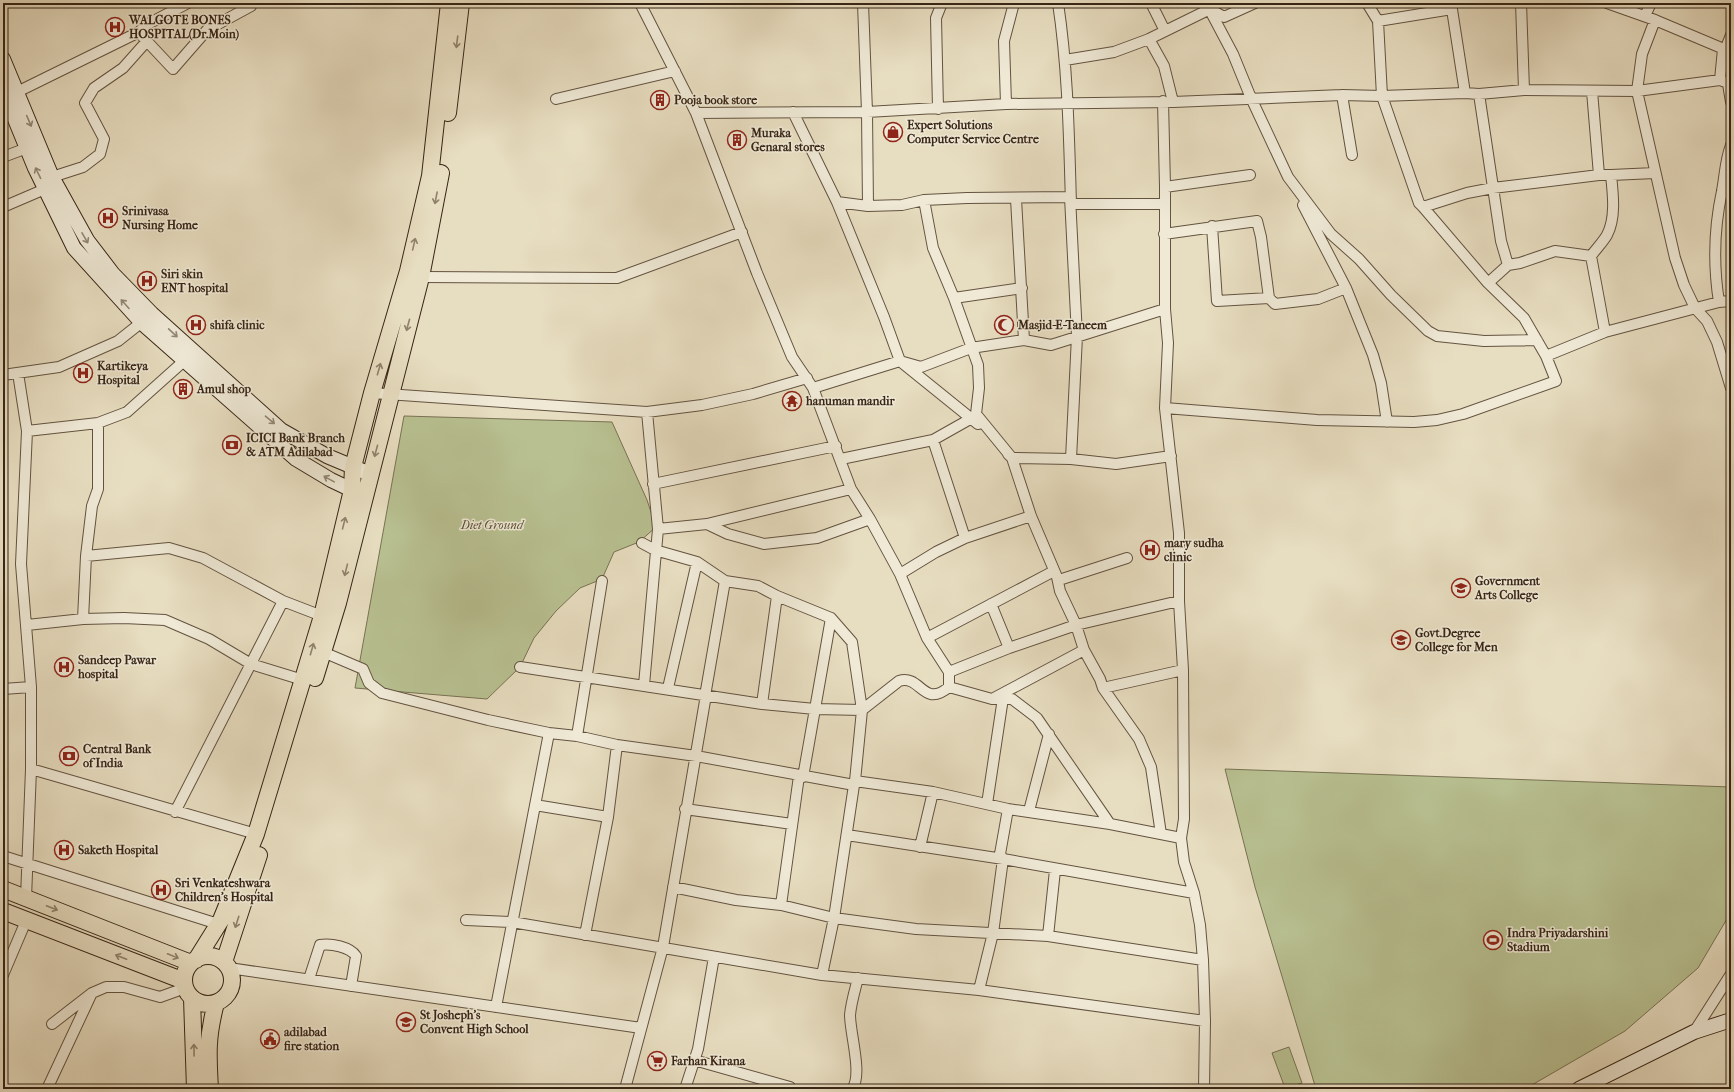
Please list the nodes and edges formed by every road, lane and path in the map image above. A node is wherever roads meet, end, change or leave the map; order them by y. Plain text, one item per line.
1 (188, 3) edge
2 (251, 3) edge
3 (449, 3) edge
4 (461, 3) edge
5 (640, 3) edge
6 (862, 3) edge
7 (942, 3) edge
8 (1014, 3) edge
9 (1058, 3) edge
10 (1151, 3) edge
11 (1255, 3) edge
12 (1367, 3) edge
13 (1521, 3) edge
14 (1607, 3) edge
15 (1651, 3) edge
16 (1208, 6) edge
17 (1451, 6) edge
18 (1650, 18) junction
19 (1378, 21) junction
20 (1165, 31) junction
21 (138, 32) junction
22 (1731, 35) edge
23 (1149, 39) junction
24 (147, 41) junction
25 (1726, 50) edge
26 (3, 59) edge
27 (1065, 60) junction
28 (675, 71) junction
29 (1726, 83) edge
30 (1524, 90) junction
31 (1592, 91) junction
32 (1637, 91) junction
33 (1465, 93) junction
34 (1479, 94) junction
35 (1342, 95) junction
36 (1382, 96) junction
37 (556, 98) dead end
38 (1251, 98) junction
39 (10, 99) edge
40 (1163, 101) junction
41 (1173, 102) junction
42 (1731, 102) edge
43 (1006, 104) junction
44 (1068, 104) junction
45 (938, 109) junction
46 (793, 112) junction
47 (868, 112) junction
48 (696, 113) junction
49 (1731, 146) edge
50 (27, 148) junction
51 (1352, 155) dead end
52 (3, 157) edge
53 (1655, 173) junction
54 (1250, 175) dead end
55 (1599, 175) junction
56 (1611, 175) junction
57 (1288, 177) junction
58 (49, 183) junction
59 (1165, 187) junction
60 (1493, 188) junction
61 (1016, 199) junction
62 (924, 200) junction
63 (1070, 201) junction
64 (837, 202) junction
65 (1165, 204) junction
66 (868, 206) junction
67 (3, 207) edge
68 (1423, 207) junction
69 (1212, 226) junction
70 (742, 232) junction
71 (1164, 234) junction
72 (1591, 256) junction
73 (1508, 265) junction
74 (421, 277) junction
75 (1488, 284) junction
76 (1022, 288) junction
77 (1346, 288) junction
78 (954, 298) junction
79 (1269, 298) junction
80 (1731, 301) edge
81 (1719, 302) junction
82 (1695, 308) junction
83 (1165, 309) junction
84 (147, 318) junction
85 (1605, 332) junction
86 (1077, 336) junction
87 (1024, 340) junction
88 (1537, 340) junction
89 (970, 348) junction
90 (1546, 356) junction
91 (184, 361) junction
92 (900, 361) junction
93 (18, 373) junction
94 (3, 375) edge
95 (807, 378) junction
96 (813, 388) junction
97 (1731, 388) edge
98 (372, 393) junction
99 (391, 395) junction
100 (1165, 408) junction
101 (647, 412) junction
102 (972, 418) junction
103 (1386, 422) junction
104 (98, 423) junction
105 (27, 431) junction
106 (933, 440) junction
107 (836, 446) junction
108 (1171, 456) junction
109 (1012, 458) junction
110 (841, 459) junction
111 (1071, 459) junction
112 (353, 468) junction
113 (370, 474) junction
114 (653, 484) junction
115 (851, 488) junction
116 (359, 491) junction
117 (1031, 516) junction
118 (870, 519) junction
119 (707, 524) junction
120 (658, 529) junction
121 (965, 538) junction
122 (642, 543) dead end
123 (655, 550) junction
124 (86, 556) junction
125 (1127, 558) dead end
126 (697, 562) junction
127 (900, 574) junction
128 (1056, 574) junction
129 (602, 581) dead end
130 (725, 581) junction
131 (777, 596) junction
132 (283, 600) junction
133 (1179, 601) junction
134 (991, 604) junction
135 (322, 616) junction
136 (83, 618) junction
137 (831, 618) junction
138 (27, 625) junction
139 (1076, 625) junction
140 (927, 638) junction
141 (1009, 648) junction
142 (1084, 650) junction
143 (323, 652) junction
144 (251, 664) junction
145 (520, 667) dead end
146 (1183, 670) junction
147 (949, 672) junction
148 (586, 676) junction
149 (304, 680) junction
150 (644, 685) junction
151 (31, 687) junction
152 (949, 687) junction
153 (668, 688) junction
154 (1103, 688) junction
155 (3, 689) edge
156 (705, 695) junction
157 (992, 698) junction
158 (1004, 698) junction
159 (762, 704) junction
160 (816, 709) junction
161 (862, 710) junction
162 (549, 733) junction
163 (1048, 734) junction
164 (577, 736) junction
165 (617, 744) junction
166 (696, 756) junction
167 (31, 769) junction
168 (801, 776) junction
169 (854, 783) junction
170 (933, 792) junction
171 (988, 804) junction
172 (535, 805) junction
173 (685, 809) junction
174 (1008, 809) junction
175 (1029, 811) junction
176 (175, 812) junction
177 (608, 817) junction
178 (792, 824) junction
179 (1110, 824) junction
180 (256, 834) junction
181 (1161, 834) junction
182 (847, 835) junction
183 (1181, 838) junction
184 (920, 847) junction
185 (3, 856) edge
186 (1003, 859) junction
187 (27, 863) junction
188 (1055, 870) junction
189 (673, 887) junction
190 (3, 889) edge
191 (1194, 893) junction
192 (26, 898) junction
193 (781, 905) junction
194 (3, 911) edge
195 (834, 918) junction
196 (466, 920) dead end
197 (26, 921) junction
198 (512, 922) junction
199 (218, 924) junction
200 (993, 933) junction
201 (585, 935) junction
202 (1048, 936) junction
203 (662, 947) junction
204 (714, 957) junction
205 (1203, 960) junction
206 (193, 961) junction
207 (227, 965) junction
208 (4, 970) edge
209 (1731, 974) edge
210 (822, 975) junction
211 (858, 978) junction
212 (309, 980) junction
213 (351, 986) junction
214 (187, 989) junction
215 (979, 990) junction
216 (92, 993) junction
217 (216, 1003) junction
218 (496, 1007) junction
219 (1731, 1020) edge
220 (1205, 1021) junction
221 (52, 1024) dead end
222 (641, 1028) junction
223 (1694, 1032) junction
224 (694, 1060) junction
225 (790, 1086) dead end
226 (47, 1089) edge
227 (195, 1089) edge
228 (210, 1089) edge
229 (625, 1089) edge
230 (685, 1089) edge
231 (852, 1089) edge
232 (1204, 1089) edge
233 (1579, 1089) edge

1 - 21 street
2 - 24 street
98 -> 3 main road
4 -> 74 main road
5 - 28 street
6 - 47 street
7 - 45 street
8 - 43 street
9 - 27 street
10 - 20 street
11 - 16 street
12 - 19 street
13 - 30 street
14 - 18 street
15 - 18 street
16 - 20 street
16 - 38 street
17 - 19 street
17 - 33 street
18 - 25 street
18 - 32 street
19 - 36 street
20 - 23 street
21 - 24 street
21 - 39 street
22 - 25 street
23 - 27 street
23 - 41 street
24 - 58 street
25 - 29 street
26 - 39 main road
27 - 44 street
28 - 37 street
28 - 48 street
29 - 32 street
29 - 42 street
30 - 31 street
30 - 34 street
31 - 32 street
31 - 55 street
32 - 53 street
33 - 34 street
33 - 36 street
34 - 60 street
35 - 36 street
35 - 38 street
35 - 51 street
36 - 68 street
38 - 41 street
38 - 57 street
39 - 50 main road
39 -> 58 main road
40 - 41 street
40 - 44 street
40 - 59 street
43 - 44 street
43 - 45 street
44 - 63 street
45 - 47 street
46 - 47 street
46 - 48 street
46 - 64 street
47 - 66 street
48 - 70 street
49 - 81 street
50 - 52 street
58 -> 50 main road
53 - 56 street
53 - 82 street
54 - 59 street
55 - 56 street
55 - 60 street
56 - 72 street
57 - 77 street
57 - 88 street
58 - 67 street
58 - 84 main road
59 - 65 street
60 - 68 street
60 - 73 street
61 - 62 street
61 - 63 street
61 - 76 street
62 - 66 street
62 - 78 street
63 - 65 street
63 - 86 street
64 - 66 street
64 - 92 street
65 - 71 street
68 - 75 street
69 - 71 street
69 - 79 street
69 - 79 street
70 - 74 street
70 - 95 street
71 - 83 street
72 - 73 street
72 - 85 street
73 - 75 street
74 -> 99 main road
75 - 88 street
76 - 78 street
76 - 87 street
77 - 79 street
77 - 103 street
78 - 89 street
80 - 81 street
81 - 82 street
82 - 85 street
82 - 97 street
83 - 86 street
83 - 100 street
84 - 91 main road
84 - 93 street
84 -> 112 main road
85 - 90 street
86 - 87 street
86 - 111 street
87 - 89 street
88 - 90 street
89 - 92 street
89 - 109 street
90 - 103 street
91 - 104 street
116 -> 91 main road
92 - 96 street
92 - 102 street
93 - 94 street
93 - 105 street
95 - 96 street
95 - 101 street
96 - 107 street
98 - 99 street
98 - 112 main road
99 - 101 street
99 -> 113 main road
100 - 103 street
100 - 108 street
101 - 114 street
102 - 106 street
102 - 109 street
104 - 105 street
104 - 124 street
105 - 138 street
106 - 110 street
106 - 121 street
107 - 110 street
107 - 114 street
108 - 111 street
108 - 133 street
109 - 111 street
109 - 117 street
110 - 115 street
112 - 113 main road
112 - 116 main road
113 - 116 main road
114 - 120 street
115 - 118 street
115 - 119 street
135 -> 116 main road
116 -> 143 main road
117 - 121 street
117 - 128 street
118 - 119 street
118 - 127 street
119 - 120 street
120 - 123 street
121 - 127 street
122 - 123 street
123 - 126 street
123 - 150 street
124 - 132 street
124 - 136 street
125 - 128 street
126 - 130 street
126 - 153 street
127 - 140 street
128 - 134 street
128 - 139 street
129 - 148 street
130 - 131 street
130 - 156 street
131 - 137 street
131 - 159 street
132 - 135 street
132 - 144 street
133 - 139 street
133 - 146 street
134 - 140 street
134 - 141 street
149 -> 135 main road
136 - 138 street
136 - 144 street
137 - 160 street
137 - 161 street
138 - 151 street
139 - 141 street
139 - 142 street
140 - 147 street
141 - 147 street
142 - 154 street
142 - 157 street
143 - 162 street
143 -> 207 main road
144 - 149 street
144 - 176 street
145 - 148 street
146 - 154 street
146 - 183 street
147 - 152 street
148 - 150 street
148 - 164 street
149 - 180 main road
150 - 153 street
151 - 155 street
151 - 167 street
152 - 157 street
152 - 161 street
153 - 156 street
154 - 181 street
156 - 159 street
156 - 166 street
157 - 158 street
158 - 163 street
158 - 171 street
159 - 160 street
160 - 161 street
160 - 168 street
161 - 169 street
162 - 164 street
162 - 172 street
163 - 175 street
163 - 179 street
164 - 165 street
165 - 166 street
165 - 177 street
166 - 168 street
166 - 173 street
167 - 176 street
167 - 187 street
168 - 169 street
168 - 178 street
169 - 170 street
169 - 182 street
170 - 171 street
170 - 184 street
171 - 174 street
172 - 177 street
172 - 198 street
173 - 178 street
173 - 189 street
174 - 175 street
174 - 186 street
175 - 179 street
176 - 180 street
177 - 201 street
178 - 193 street
179 - 181 street
180 - 199 main road
181 - 183 street
182 - 184 street
182 - 195 street
183 - 191 street
184 - 186 street
185 - 187 street
186 - 188 street
186 - 200 street
187 - 192 street
187 - 199 street
188 - 191 street
188 - 202 street
189 - 193 street
189 - 203 street
190 - 192 main road
191 - 205 street
192 -> 206 main road
193 - 195 street
194 - 197 main road
195 - 200 street
195 - 210 street
196 - 198 street
197 - 208 street
214 -> 197 main road
198 - 201 street
198 - 218 street
199 - 206 main road
200 - 202 street
200 - 215 street
201 - 203 street
202 - 205 street
203 - 204 street
203 - 222 street
204 - 210 street
204 - 224 street
205 - 220 street
206 - 207 main road
206 - 214 main road
207 - 212 street
207 - 217 main road
209 - 223 street
210 - 211 street
211 - 215 street
211 - 231 street
212 - 213 street
212 - 213 street
213 - 218 street
214 - 216 street
214 - 217 main road
227 -> 214 main road
215 - 220 street
216 - 221 street
216 - 226 street
217 - 228 main road
218 - 222 street
219 - 223 main road
220 - 232 street
222 - 229 street
223 - 233 main road
224 - 225 street
224 - 230 street

